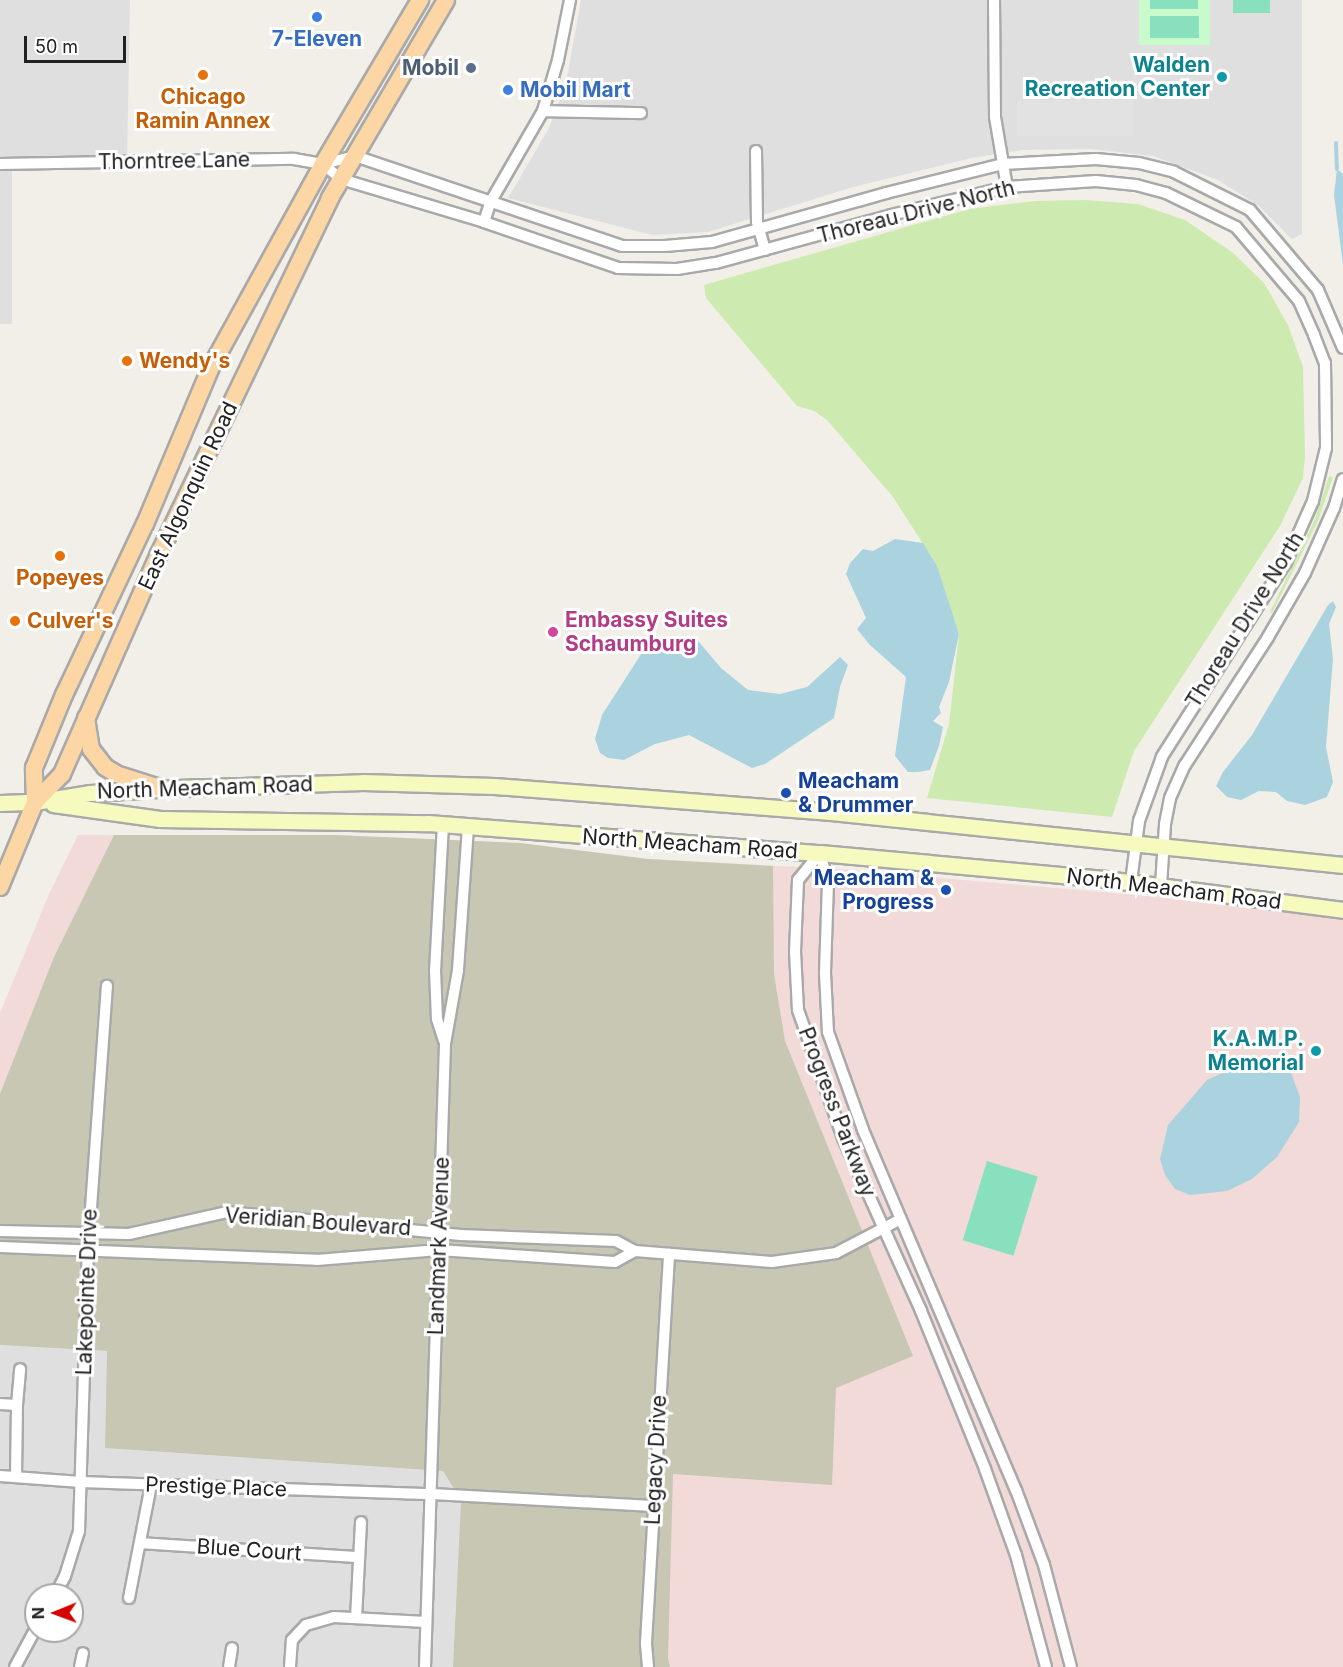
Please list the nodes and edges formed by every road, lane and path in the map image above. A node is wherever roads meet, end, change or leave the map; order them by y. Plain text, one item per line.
1 (420, 0) edge
2 (446, 0) edge
3 (570, 0) edge
4 (994, 0) edge
5 (543, 111) junction
6 (641, 113) dead end
7 (756, 151) dead end
8 (355, 156) junction
9 (0, 164) edge
10 (323, 164) junction
11 (1004, 164) junction
12 (341, 180) junction
13 (1007, 187) junction
14 (491, 201) junction
15 (484, 222) junction
16 (759, 228) junction
17 (765, 250) junction
18 (1343, 348) edge
19 (1343, 479) edge
20 (86, 718) junction
21 (163, 789) junction
22 (35, 802) junction
23 (0, 803) edge
24 (443, 824) junction
25 (468, 826) junction
26 (1136, 842) junction
27 (1164, 845) junction
28 (820, 853) junction
29 (1343, 865) edge
30 (1131, 882) junction
31 (1161, 885) junction
32 (0, 887) edge
33 (1343, 910) edge
34 (107, 986) dead end
35 (445, 1044) junction
36 (902, 1219) junction
37 (884, 1229) junction
38 (0, 1231) edge
39 (439, 1232) junction
40 (89, 1234) junction
41 (0, 1247) edge
42 (88, 1250) junction
43 (439, 1250) junction
44 (635, 1251) junction
45 (669, 1254) junction
46 (20, 1369) dead end
47 (0, 1404) edge
48 (17, 1405) junction
49 (0, 1476) edge
50 (16, 1477) junction
51 (81, 1482) junction
52 (151, 1485) junction
53 (432, 1494) junction
54 (653, 1506) junction
55 (361, 1522) dead end
56 (140, 1543) junction
57 (359, 1557) junction
58 (61, 1583) edge
59 (129, 1598) dead end
60 (356, 1618) junction
61 (426, 1622) junction
62 (28, 1643) edge
63 (232, 1648) dead end
64 (83, 1653) dead end
65 (15, 1667) edge
66 (80, 1667) edge
67 (229, 1667) edge
68 (290, 1667) edge
69 (425, 1667) edge
70 (648, 1667) edge
71 (1046, 1667) edge
72 (1071, 1667) edge

1 - 10 main road, East Algonquin Road
2 - 8 main road, East Algonquin Road
3 - 5 street
4 - 11 street
5 - 6 street
5 - 14 street
7 - 16 street
8 - 10 street
8 - 12 main road, East Algonquin Road
8 - 14 street, Thoreau Drive North
9 - 10 street, Thorntree Lane
10 - 12 street
10 - 22 main road, East Algonquin Road
11 - 13 street
11 - 16 street, Thoreau Drive North
11 - 18 street, Thoreau Drive North
12 - 15 street, Thoreau Drive North
12 - 20 main road, East Algonquin Road
13 - 17 street, Thoreau Drive North
13 - 26 street, Thoreau Drive North
14 - 15 street
14 - 16 street, Thoreau Drive North
15 - 17 street, Thoreau Drive North
16 - 17 street
19 - 27 street, Thoreau Drive North
20 - 21 main road
20 - 22 main road, East Algonquin Road
21 - 22 main road, North Meacham Road
21 - 26 main road, North Meacham Road
22 - 23 main road, North Meacham Road
22 - 24 main road, North Meacham Road
22 - 32 main road, East Algonquin Road
24 - 25 main road, North Meacham Road
24 - 35 street
25 - 28 main road, North Meacham Road
25 - 35 street, Landmark Avenue
26 - 27 main road, North Meacham Road
26 - 30 street, Thoreau Drive North
27 - 29 main road, North Meacham Road
27 - 31 street, Thoreau Drive North
28 - 30 main road, North Meacham Road
28 - 36 street, Progress Parkway
28 - 37 street, Progress Parkway
30 - 31 main road, North Meacham Road
31 - 33 main road, North Meacham Road
34 - 40 street, Lakepointe Drive
35 - 39 street, Landmark Avenue
36 - 37 street, Veridian Boulevard
36 - 72 street, Progress Parkway
37 - 45 street, Veridian Boulevard
37 - 71 street, Progress Parkway
38 - 40 street, Veridian Boulevard
39 - 40 street, Veridian Boulevard
39 - 43 street, Landmark Avenue
39 - 44 street, Veridian Boulevard
40 - 42 street, Lakepointe Drive
41 - 42 street, Veridian Boulevard
42 - 43 street, Veridian Boulevard
42 - 51 street, Lakepointe Drive
43 - 44 street, Veridian Boulevard
43 - 53 street, Landmark Avenue
44 - 45 street, Veridian Boulevard
45 - 54 street, Legacy Drive
46 - 48 street
47 - 48 street
48 - 50 street
49 - 50 street, Prestige Place
50 - 51 street, Prestige Place
51 - 52 street, Prestige Place
51 - 58 street, Lakepointe Drive
52 - 53 street, Prestige Place
52 - 56 street
53 - 54 street, Prestige Place
53 - 61 street, Landmark Avenue
54 - 70 street, Legacy Drive
55 - 57 street
56 - 57 street, Blue Court
56 - 59 street
57 - 60 street
60 - 61 street
60 - 68 street
61 - 69 street, Landmark Avenue
62 - 65 street
63 - 67 street
64 - 66 street

